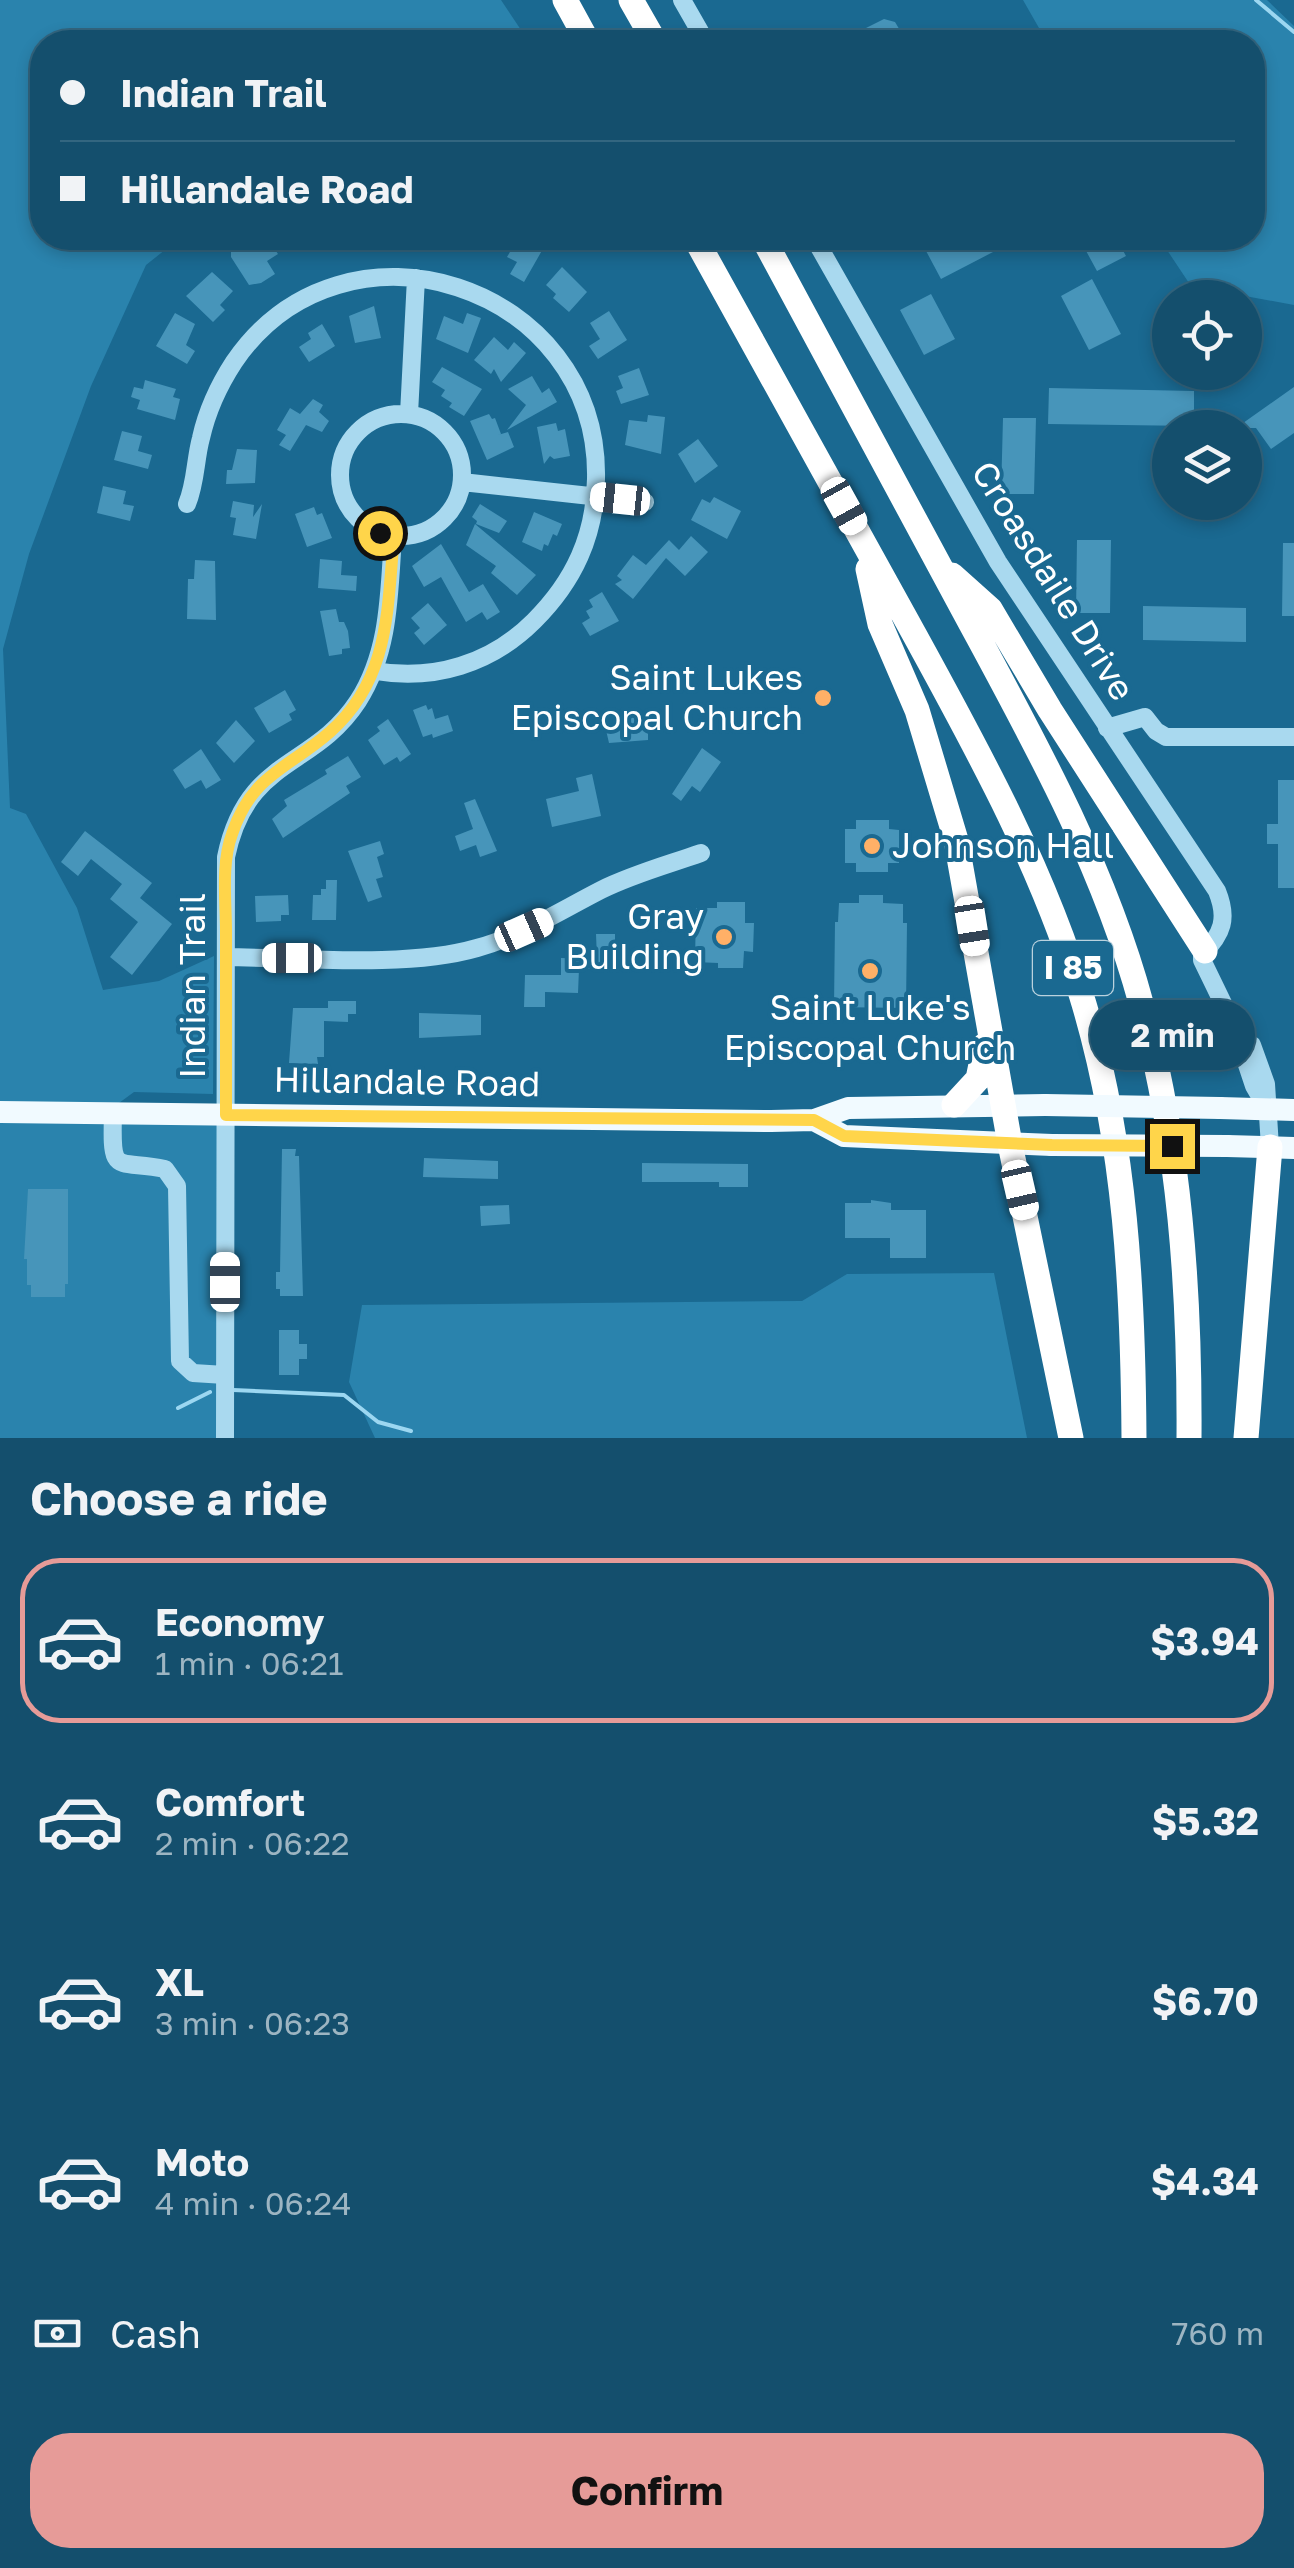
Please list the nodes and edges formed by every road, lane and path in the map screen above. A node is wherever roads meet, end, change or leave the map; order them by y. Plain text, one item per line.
1 (565, 0) edge
2 (631, 0) edge
3 (682, 0) edge
4 (581, 30) edge
5 (648, 30) edge
6 (699, 30) edge
7 (702, 250) edge
8 (769, 250) edge
9 (821, 250) edge
10 (416, 278) junction
11 (410, 414) junction
12 (462, 482) junction
13 (596, 496) junction
14 (646, 502) dead end
15 (187, 504) dead end
16 (394, 536) junction
17 (862, 541) junction
18 (939, 564) junction
19 (375, 671) junction
20 (1107, 728) junction
21 (1294, 737) edge
22 (700, 852) dead end
23 (1205, 951) junction
24 (226, 957) junction
25 (986, 1021) junction
26 (954, 1105) junction
27 (1004, 1106) junction
28 (1268, 1110) junction
29 (1294, 1110) edge
30 (0, 1112) edge
31 (113, 1114) junction
32 (226, 1115) junction
33 (814, 1120) junction
34 (1010, 1144) junction
35 (1282, 1147) edge
36 (225, 1376) junction
37 (225, 1438) edge
38 (1071, 1438) edge
39 (1134, 1438) edge
40 (1189, 1438) edge
41 (1246, 1438) edge

1 - 4 highway
2 - 5 highway
3 - 6 street
7 - 17 highway, I 85
8 - 18 highway, I 85
9 - 20 street, Croasdaile Drive
10 - 11 street
10 - 13 street
10 - 15 street
11 - 12 street
11 - 16 street
12 - 13 street
12 - 16 street
13 - 14 street
13 - 19 street
16 - 19 street, Indian Trail
17 - 25 highway
17 - 39 highway, I 85
18 - 23 highway
18 - 40 highway, I 85
19 - 24 street, Indian Trail
20 - 21 street
20 - 23 street, Croasdaile Drive
22 - 24 street
23 - 28 street
24 - 32 street, Indian Trail
25 - 26 highway
25 - 27 highway
26 - 27 main road, Hillandale Road
26 - 33 main road, Hillandale Road
27 - 28 main road, Hillandale Road, bridge
27 - 34 highway
28 - 29 main road, Hillandale Road
28 - 35 street
30 - 31 main road, Hillandale Road
31 - 32 main road, Hillandale Road
31 - 36 street
32 - 33 main road, Hillandale Road
32 - 36 street, Indian Trail
33 - 34 main road, Hillandale Road
34 - 35 main road, Hillandale Road, bridge
34 - 38 highway
35 - 41 highway
36 - 37 street, Indian Trail

